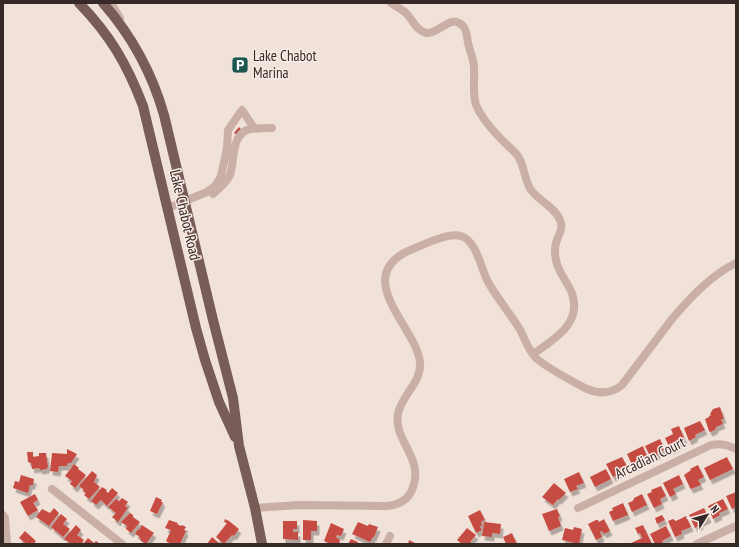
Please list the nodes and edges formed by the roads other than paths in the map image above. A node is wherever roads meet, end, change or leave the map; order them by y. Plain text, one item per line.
1 (79, 3) edge
2 (87, 3) edge
3 (104, 3) edge
4 (111, 3) edge
5 (391, 3) edge
6 (103, 30) junction
7 (128, 35) junction
8 (254, 128) junction
9 (272, 128) dead end
10 (227, 140) junction
11 (236, 142) junction
12 (186, 204) junction
13 (168, 208) junction
14 (736, 262) edge
15 (533, 354) junction
16 (239, 446) junction
17 (736, 449) edge
18 (52, 489) dead end
19 (255, 508) junction
20 (578, 508) dead end
21 (3, 515) edge
22 (736, 526) edge
23 (7, 544) edge
24 (122, 544) edge
25 (262, 544) edge
26 (697, 544) edge

1 - 6 main road, Lake Chabot Road
2 - 6 main road
3 - 7 main road, Lake Chabot Road
4 - 7 street
5 - 15 street
6 - 13 main road, Lake Chabot Road
7 - 12 main road, Lake Chabot Road
8 - 9 street
8 - 10 street
8 - 11 street
10 - 11 street
10 - 12 street
11 - 12 street
12 - 13 street
12 - 16 main road, Lake Chabot Road
13 - 16 main road, Lake Chabot Road
14 - 15 street
15 - 19 street
16 - 19 main road, Lake Chabot Road
17 - 20 street, Arcadian Court
18 - 24 street
19 - 25 main road, Lake Chabot Road
21 - 23 street
22 - 26 street

